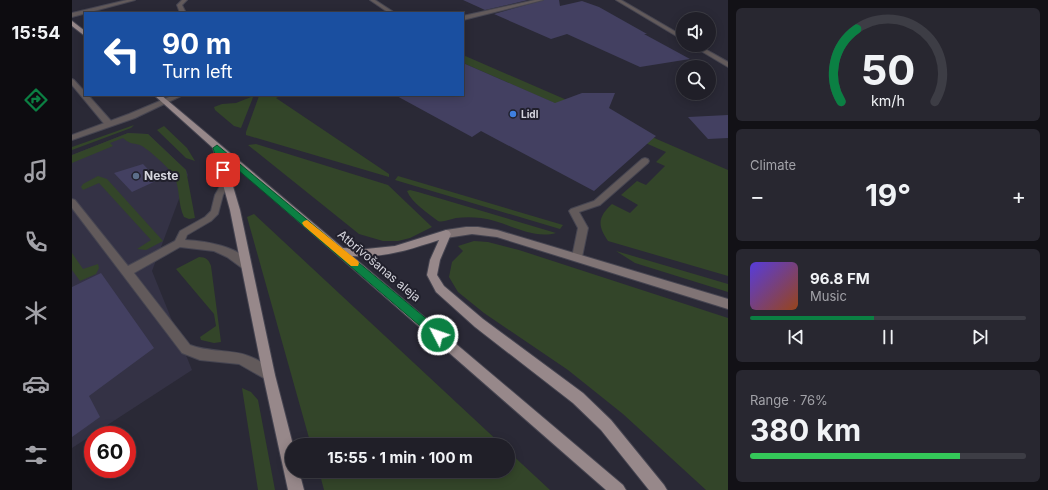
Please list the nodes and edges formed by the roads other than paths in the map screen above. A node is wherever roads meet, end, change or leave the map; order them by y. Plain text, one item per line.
1 (133, 0) edge
2 (185, 0) edge
3 (372, 0) edge
4 (541, 0) edge
5 (618, 0) edge
6 (84, 12) edge
7 (84, 12) edge
8 (182, 12) edge
9 (390, 12) edge
10 (72, 15) edge
11 (464, 18) edge
12 (72, 24) edge
13 (84, 33) edge
14 (676, 34) edge
15 (706, 52) edge
16 (728, 65) edge
17 (72, 81) edge
18 (84, 95) edge
19 (85, 96) edge
20 (158, 96) edge
21 (178, 96) edge
22 (165, 102) junction
23 (109, 124) junction
24 (72, 138) edge
25 (217, 148) junction
26 (645, 161) dead end
27 (227, 181) junction
28 (72, 202) edge
29 (446, 234) junction
30 (179, 243) junction
31 (341, 252) junction
32 (577, 257) junction
33 (246, 265) junction
34 (128, 272) junction
35 (728, 304) edge
36 (269, 375) junction
37 (296, 490) edge
38 (618, 490) edge
39 (659, 490) edge

1 - 7 street
2 - 8 street
3 - 9 street
4 - 11 street
5 - 14 street
6 - 10 street
12 - 13 main road
15 - 16 street
17 - 18 street
19 - 23 street
20 - 22 main road, Atbrīvošanas aleja
21 - 22 street
22 - 23 street
22 - 25 main road, Atbrīvošanas aleja
23 - 24 street
25 - 27 main road
25 - 31 main road, Atbrīvošanas aleja
26 - 32 street
27 - 30 street
27 - 33 main road
28 - 34 street
29 - 31 main road
29 - 32 main road
29 - 39 main road
30 - 33 street
30 - 34 street
31 - 38 main road, Atbrīvošanas aleja
32 - 35 main road
33 - 36 main road
34 - 36 street
36 - 37 main road

